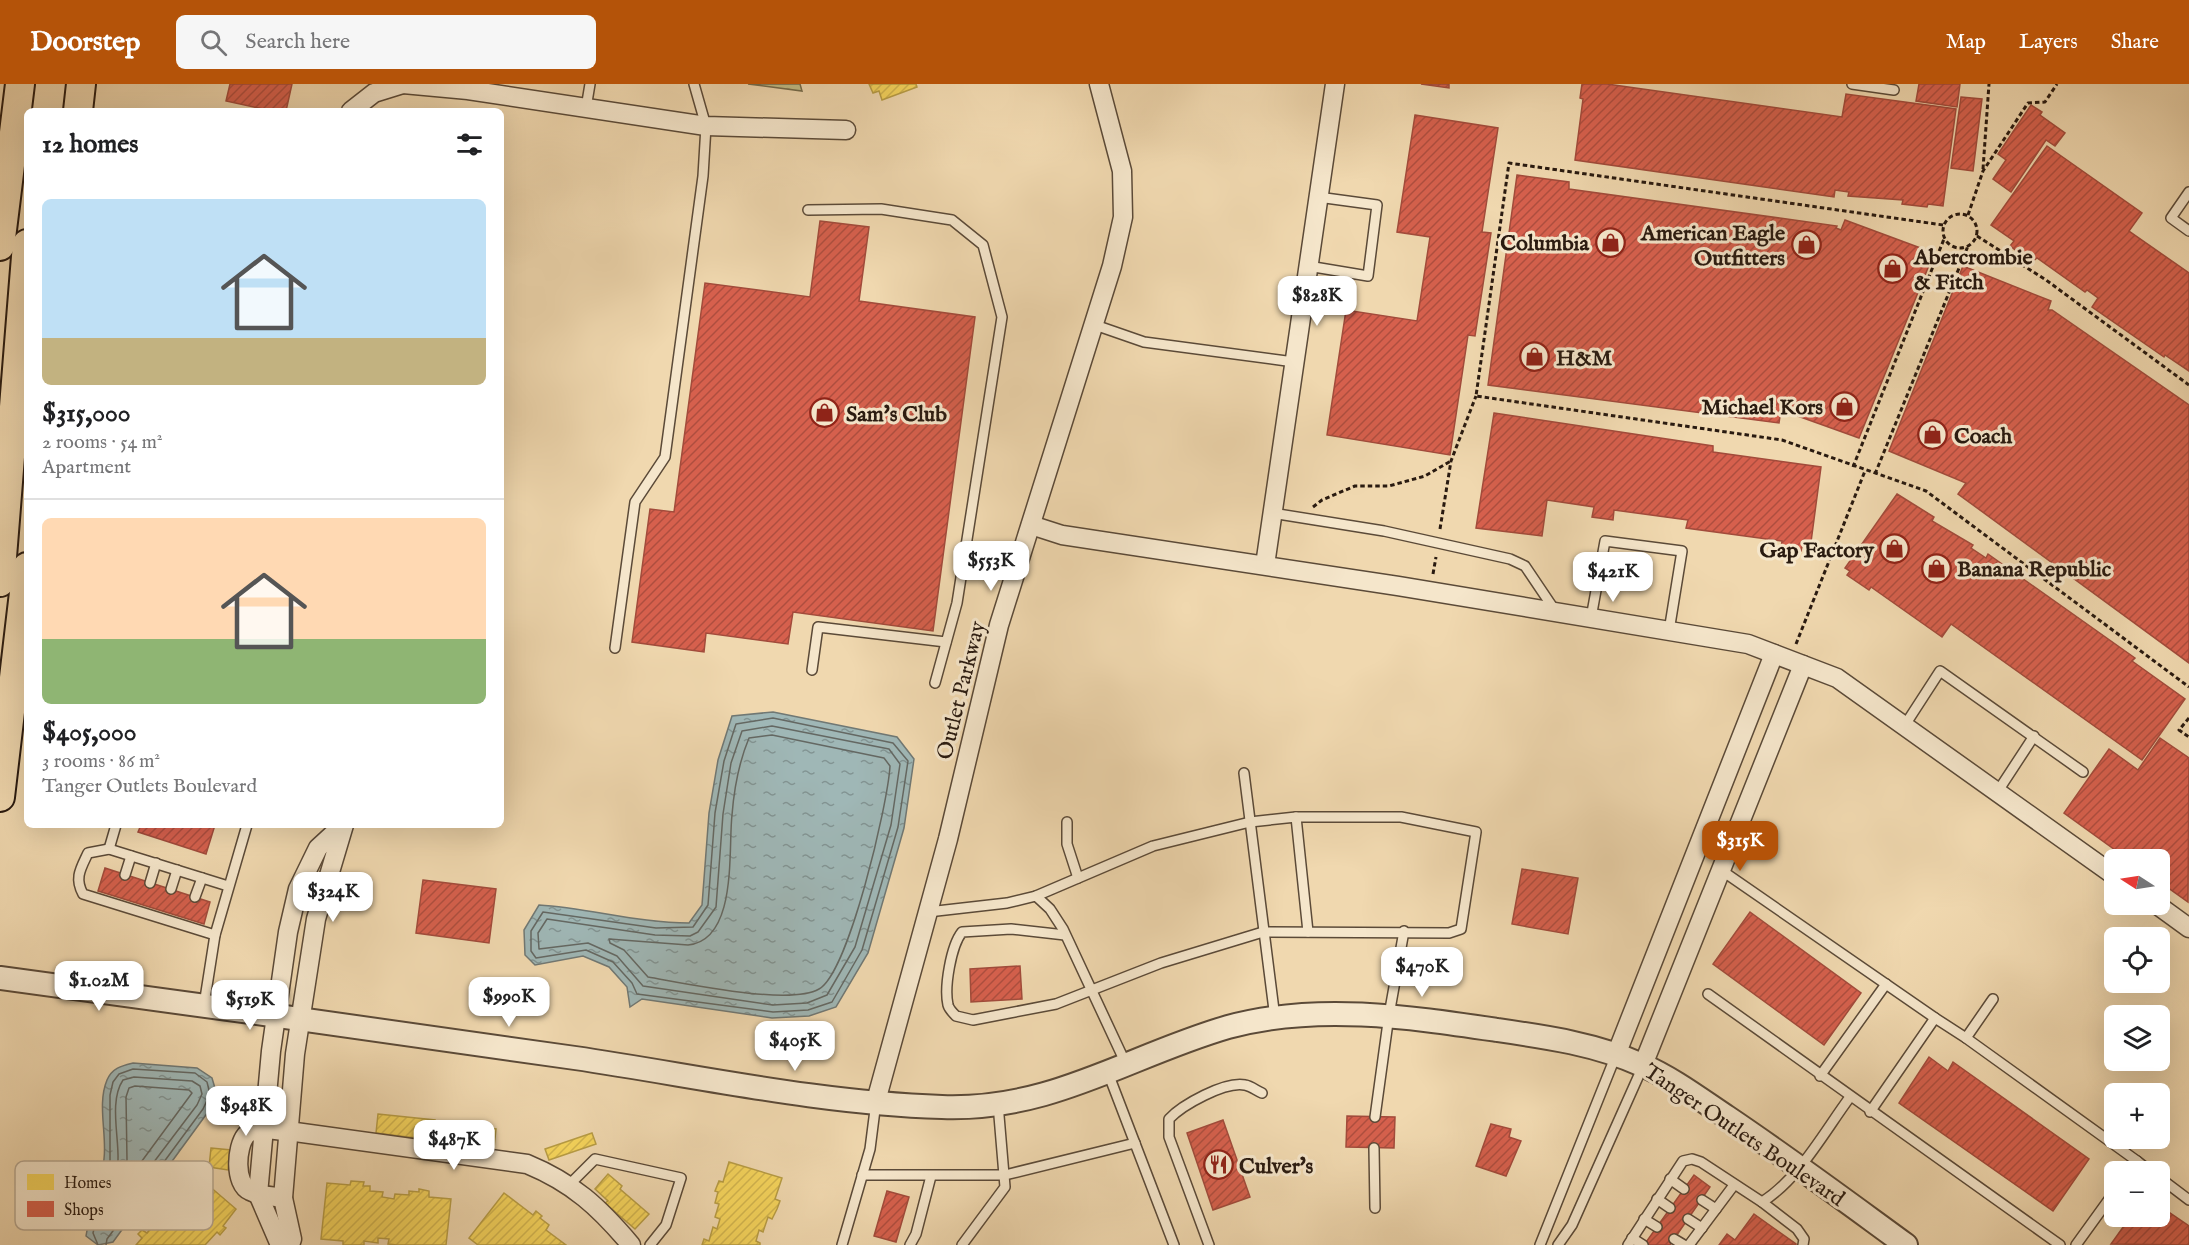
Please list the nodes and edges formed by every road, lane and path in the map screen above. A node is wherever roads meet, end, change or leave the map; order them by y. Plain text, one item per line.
1 (20, 84) edge
2 (36, 84) edge
3 (81, 84) edge
4 (403, 84) edge
5 (590, 84) edge
6 (694, 84) edge
7 (1099, 84) edge
8 (1335, 84) edge
9 (1852, 84) edge
10 (1989, 84) edge
11 (2057, 84) edge
12 (441, 86) edge
13 (1894, 90) dead end
14 (36, 108) edge
15 (78, 108) edge
16 (355, 108) edge
17 (586, 108) junction
18 (706, 126) junction
19 (846, 130) dead end
20 (1983, 171) junction
21 (2189, 192) edge
22 (1318, 197) junction
23 (808, 210) dead end
24 (1968, 215) junction
25 (1943, 225) junction
26 (2189, 231) edge
27 (1977, 236) junction
28 (1, 238) edge
29 (1944, 239) junction
30 (1968, 246) junction
31 (1308, 266) junction
32 (24, 284) edge
33 (1095, 325) junction
34 (1294, 362) junction
35 (2189, 385) edge
36 (1476, 396) junction
37 (1451, 461) junction
38 (1854, 466) junction
39 (1865, 471) junction
40 (1875, 474) junction
41 (1272, 513) junction
42 (1301, 518) junction
43 (1031, 525) junction
44 (1438, 545) junction
45 (1264, 566) junction
46 (0, 582) edge
47 (1430, 591) junction
48 (24, 592) edge
49 (1556, 612) junction
50 (1591, 618) junction
51 (1669, 631) junction
52 (946, 642) junction
53 (615, 648) dead end
54 (1789, 660) junction
55 (812, 670) dead end
56 (935, 683) dead end
57 (2189, 687) edge
58 (0, 711) edge
59 (2189, 718) edge
60 (1905, 726) junction
61 (2034, 736) junction
62 (2189, 737) edge
63 (5, 753) junction
64 (2083, 772) dead end
65 (1244, 773) dead end
66 (1998, 791) junction
67 (0, 797) edge
68 (1296, 817) junction
69 (1067, 822) dead end
70 (1250, 822) junction
71 (115, 828) edge
72 (246, 828) edge
73 (340, 828) edge
74 (342, 828) edge
75 (109, 849) junction
76 (131, 856) junction
77 (156, 863) junction
78 (2104, 868) edge
79 (177, 870) junction
80 (1721, 870) junction
81 (125, 875) dead end
82 (202, 878) junction
83 (1078, 878) junction
84 (150, 883) dead end
85 (228, 886) junction
86 (171, 890) dead end
87 (1036, 896) junction
88 (195, 897) dead end
89 (928, 912) junction
90 (2170, 914) edge
91 (2189, 928) edge
92 (1404, 931) junction
93 (1263, 932) junction
94 (1308, 932) junction
95 (215, 935) junction
96 (1065, 935) junction
97 (0, 978) edge
98 (1886, 984) junction
99 (1093, 992) junction
100 (1708, 994) dead end
101 (1993, 999) dead end
102 (204, 1005) junction
103 (277, 1014) junction
104 (1389, 1015) junction
105 (301, 1017) junction
106 (1935, 1018) junction
107 (1275, 1019) junction
108 (1966, 1038) junction
109 (1616, 1055) junction
110 (1643, 1065) junction
111 (1118, 1070) junction
112 (1820, 1076) junction
113 (1262, 1094) dead end
114 (1850, 1097) junction
115 (876, 1101) junction
116 (999, 1104) junction
117 (1870, 1112) junction
118 (1375, 1117) dead end
119 (265, 1130) junction
120 (288, 1131) junction
121 (1135, 1143) junction
122 (1374, 1148) dead end
123 (2137, 1161) edge
124 (1799, 1167) junction
125 (862, 1175) junction
126 (1005, 1175) junction
127 (931, 1176) junction
128 (1670, 1179) junction
129 (569, 1185) junction
130 (1734, 1185) junction
131 (2170, 1186) edge
132 (1684, 1189) dead end
133 (258, 1194) junction
134 (283, 1198) junction
135 (1657, 1199) junction
136 (1702, 1200) dead end
137 (2189, 1200) edge
138 (1762, 1202) junction
139 (2104, 1206) edge
140 (1375, 1208) dead end
141 (1670, 1208) dead end
142 (1716, 1209) junction
143 (1644, 1219) junction
144 (1688, 1220) dead end
145 (1657, 1227) dead end
146 (1702, 1228) junction
147 (1674, 1239) dead end
148 (1630, 1242) edge
149 (844, 1244) edge
150 (280, 1245) edge
151 (290, 1245) edge
152 (631, 1245) edge
153 (650, 1245) edge
154 (910, 1245) edge
155 (962, 1245) edge
156 (1174, 1245) edge
157 (1209, 1245) edge
158 (1540, 1245) edge
159 (1558, 1245) edge
160 (1642, 1245) edge
161 (1684, 1245) edge
162 (1689, 1245) edge
163 (1803, 1245) edge
164 (1906, 1245) edge
165 (2060, 1245) edge
166 (2076, 1245) edge

1 - 28 main road
2 - 14 main road
3 - 15 main road
4 - 12 street
4 - 16 street
5 - 17 lane
6 - 18 lane
7 - 33 street, Outlet Parkway
8 - 22 street
9 - 13 lane
10 - 20 path
11 - 20 path
12 - 17 street
17 - 18 street
18 - 19 street
18 - 53 lane
20 - 24 path
21 - 26 lane
22 - 31 street
22 - 31 lane
23 - 52 lane
24 - 25 path
24 - 27 path
25 - 29 path
25 - 36 path
27 - 30 path
27 - 35 path
29 - 30 path
29 - 38 path
30 - 40 path
31 - 34 street
32 - 46 main road
33 - 34 lane
33 - 43 street, Outlet Parkway
34 - 41 street
36 - 37 path
36 - 38 path
37 - 42 path
37 - 44 path
38 - 39 path
39 - 40 path
39 - 54 path
40 - 57 path
41 - 42 lane
41 - 45 street
42 - 44 lane
43 - 45 street
43 - 89 street, Outlet Parkway
44 - 47 path
44 - 49 lane
45 - 47 street
47 - 49 street
48 - 63 main road
49 - 50 street
50 - 51 street
50 - 51 lane
51 - 54 street
52 - 55 lane
52 - 56 lane
54 - 60 street
54 - 80 street
54 - 109 street
58 - 63 main road
59 - 62 path
60 - 61 lane
60 - 66 street
61 - 64 lane
61 - 66 lane
63 - 67 main road
65 - 70 lane
66 - 78 street
68 - 70 lane
68 - 92 lane
68 - 94 lane
69 - 83 lane
70 - 83 lane
70 - 93 lane
71 - 75 lane
72 - 85 lane
73 - 103 street
74 - 105 street
75 - 76 lane
75 - 95 lane
76 - 77 lane
76 - 81 lane
77 - 79 lane
77 - 84 lane
79 - 82 lane
79 - 86 lane
80 - 98 lane
80 - 110 street
82 - 85 lane
82 - 88 lane
83 - 87 lane
85 - 95 lane
87 - 89 lane
87 - 96 lane
89 - 115 street, Outlet Parkway
90 - 91 street
92 - 94 lane
92 - 104 lane
93 - 94 lane
93 - 99 lane
93 - 107 lane
95 - 102 lane
96 - 99 lane
96 - 99 lane
97 - 102 street
98 - 106 lane
98 - 112 lane
99 - 111 lane
100 - 112 lane
101 - 108 lane
102 - 103 street, Tanger Outlets Boulevard
103 - 105 street, Tanger Outlets Boulevard
103 - 119 street
104 - 107 street, Tanger Outlets Boulevard
104 - 109 street, Tanger Outlets Boulevard
104 - 118 lane
105 - 115 street, Tanger Outlets Boulevard
105 - 120 street
106 - 108 lane
106 - 117 lane
107 - 111 street, Tanger Outlets Boulevard
108 - 123 lane
109 - 110 street, Tanger Outlets Boulevard
109 - 158 lane
110 - 124 street, Tanger Outlets Boulevard
110 - 159 lane
111 - 116 street, Tanger Outlets Boulevard
111 - 121 lane
112 - 114 lane
113 - 157 lane
114 - 117 lane
114 - 124 lane
115 - 116 street, Tanger Outlets Boulevard
115 - 125 lane
116 - 126 lane
117 - 165 lane
119 - 120 street
119 - 133 street
120 - 129 street
120 - 134 street
121 - 126 lane
121 - 156 lane
122 - 140 lane
124 - 138 lane
124 - 164 street, Tanger Outlets Boulevard
125 - 127 lane
125 - 149 lane
126 - 127 lane
126 - 155 lane
127 - 154 lane
128 - 130 lane
128 - 132 lane
128 - 135 lane
129 - 152 street
129 - 153 lane
130 - 138 lane
130 - 142 lane
131 - 137 lane
133 - 134 street
133 - 150 street
134 - 151 street
135 - 141 lane
135 - 143 lane
136 - 142 lane
138 - 163 lane
139 - 166 lane
142 - 146 lane
143 - 145 lane
143 - 148 lane
144 - 146 lane
146 - 162 lane
147 - 161 lane
148 - 160 lane

